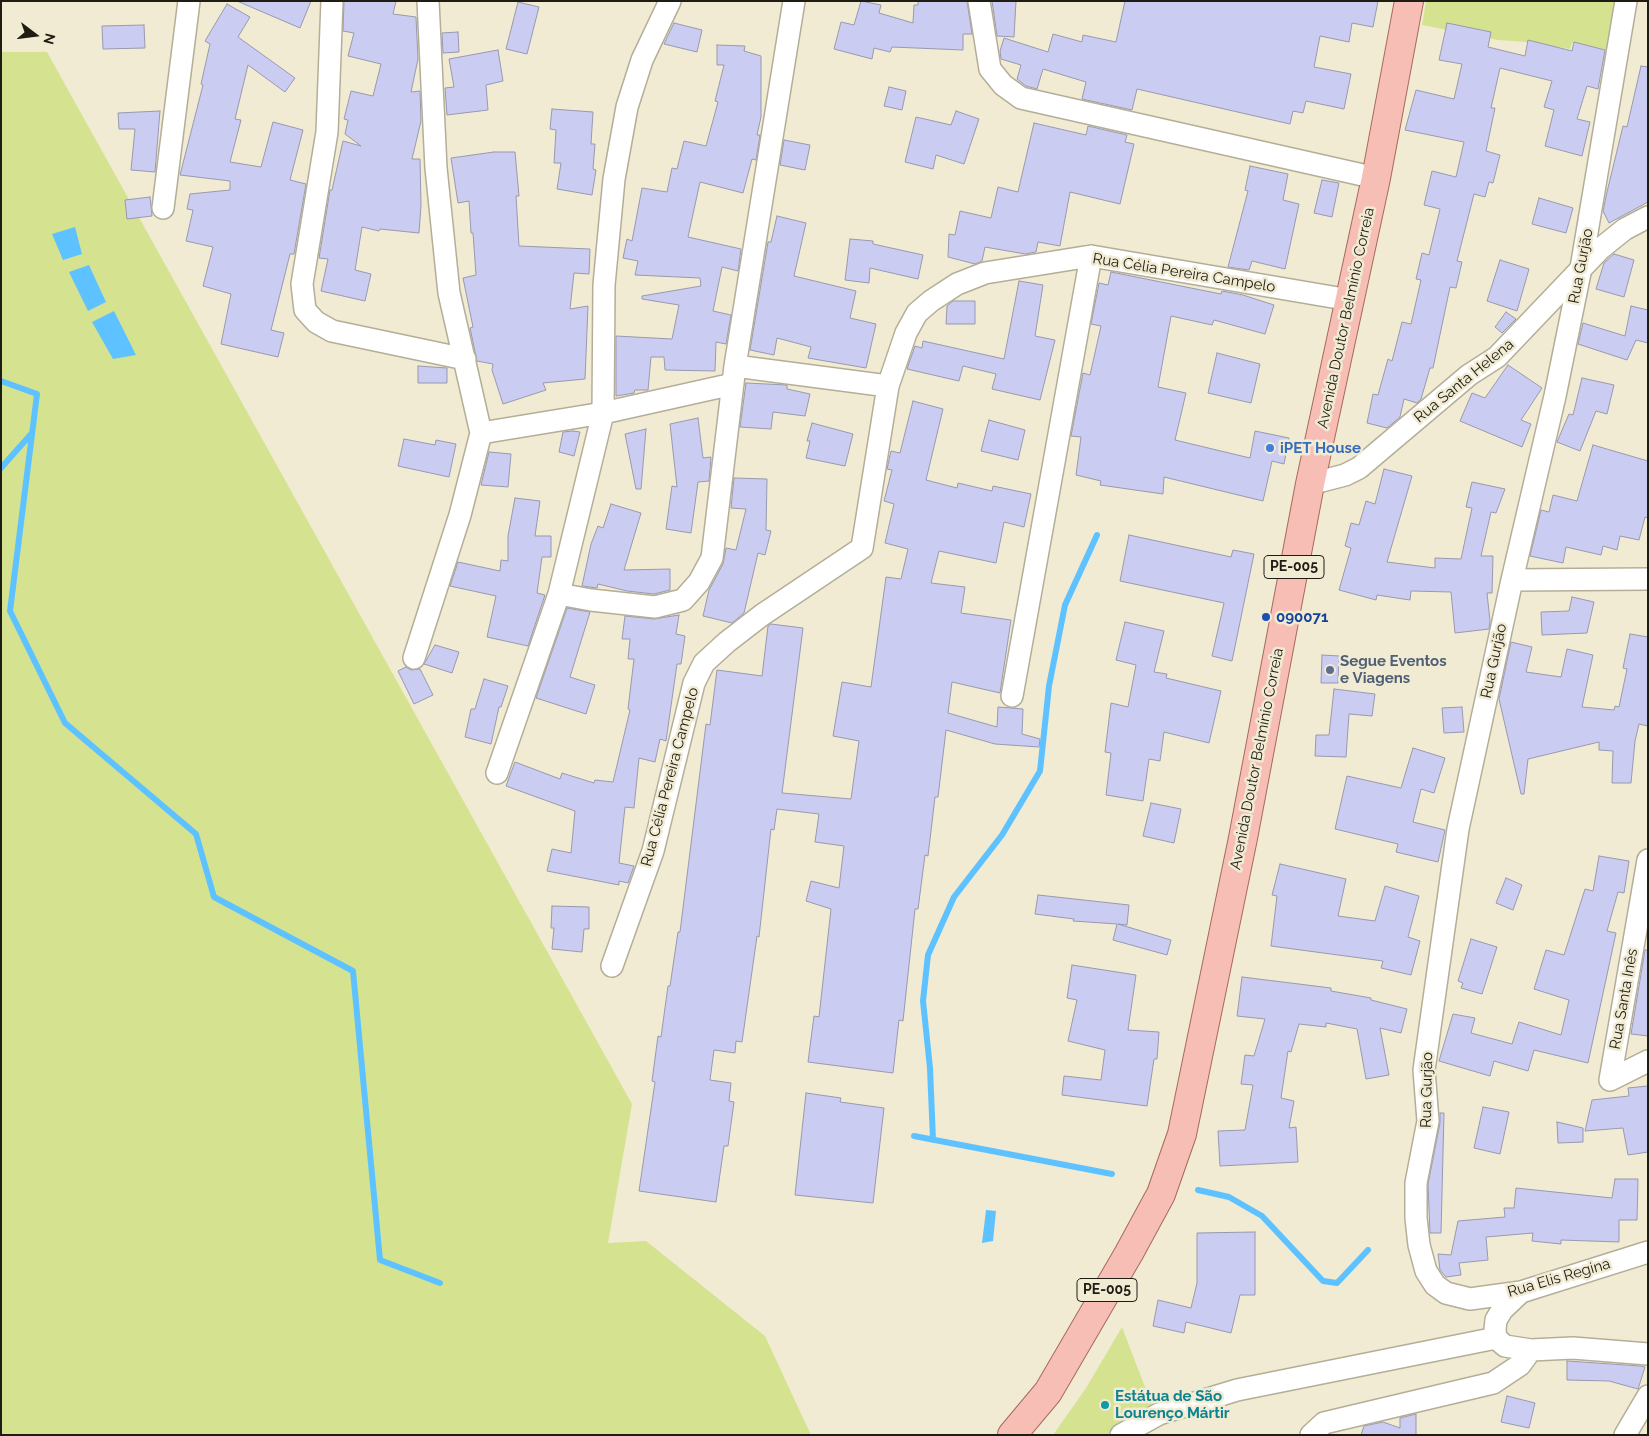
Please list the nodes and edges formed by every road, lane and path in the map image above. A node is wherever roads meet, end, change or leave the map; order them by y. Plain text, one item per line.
1 (189, 1) edge
2 (332, 1) edge
3 (428, 1) edge
4 (670, 1) edge
5 (794, 1) edge
6 (979, 1) edge
7 (1409, 1) edge
8 (1626, 1) edge
9 (1376, 178) junction
10 (162, 208) dead end
11 (1648, 217) edge
12 (1091, 256) junction
13 (1581, 268) junction
14 (1350, 300) junction
15 (465, 359) junction
16 (734, 374) junction
17 (888, 386) junction
18 (603, 413) junction
19 (482, 434) junction
20 (1310, 484) junction
21 (1648, 579) edge
22 (1512, 580) junction
23 (559, 594) junction
24 (414, 658) dead end
25 (1012, 696) dead end
26 (497, 774) dead end
27 (1648, 860) edge
28 (612, 966) dead end
29 (1648, 1061) edge
30 (1648, 1252) edge
31 (1522, 1292) junction
32 (1470, 1299) joint
33 (1496, 1338) junction
34 (1531, 1350) junction
35 (1648, 1354) edge
36 (1648, 1396) edge
37 (1159, 1414) junction
38 (1012, 1435) edge
39 (1121, 1435) edge
40 (1155, 1435) edge
41 (1311, 1435) edge
42 (1625, 1435) edge

1 - 10 street
2 - 15 street
3 - 15 street
4 - 18 street
5 - 16 street
6 - 9 street
7 - 9 main road, Avenida Doutor Belmínio Correia / PE-005
8 - 13 street, Rua Gurjão
9 - 14 main road, Avenida Doutor Belmínio Correia / PE-005
11 - 13 street, Rua Santa Helena
12 - 14 street, Rua Célia Pereira Campelo
12 - 17 street, Rua Célia Pereira Campelo
12 - 25 street
13 - 20 street, Rua Santa Helena
13 - 22 street, Rua Gurjão
14 - 20 main road, Avenida Doutor Belmínio Correia / PE-005
15 - 19 street
16 - 17 street
16 - 18 street
16 - 23 street
17 - 28 street, Rua Célia Pereira Campelo
18 - 19 street
18 - 23 street
19 - 24 street
20 - 38 main road, Avenida Doutor Belmínio Correia / PE-005
21 - 22 street
22 - 32 street, Rua Gurjão
23 - 26 street
27 - 29 street, Rua Santa Inês
30 - 31 street, Rua Elis Regina
31 - 32 street, Rua Elis Regina
31 - 33 street
33 - 34 street
33 - 37 street
34 - 35 street
34 - 41 street
36 - 42 street
37 - 39 street
37 - 40 street

